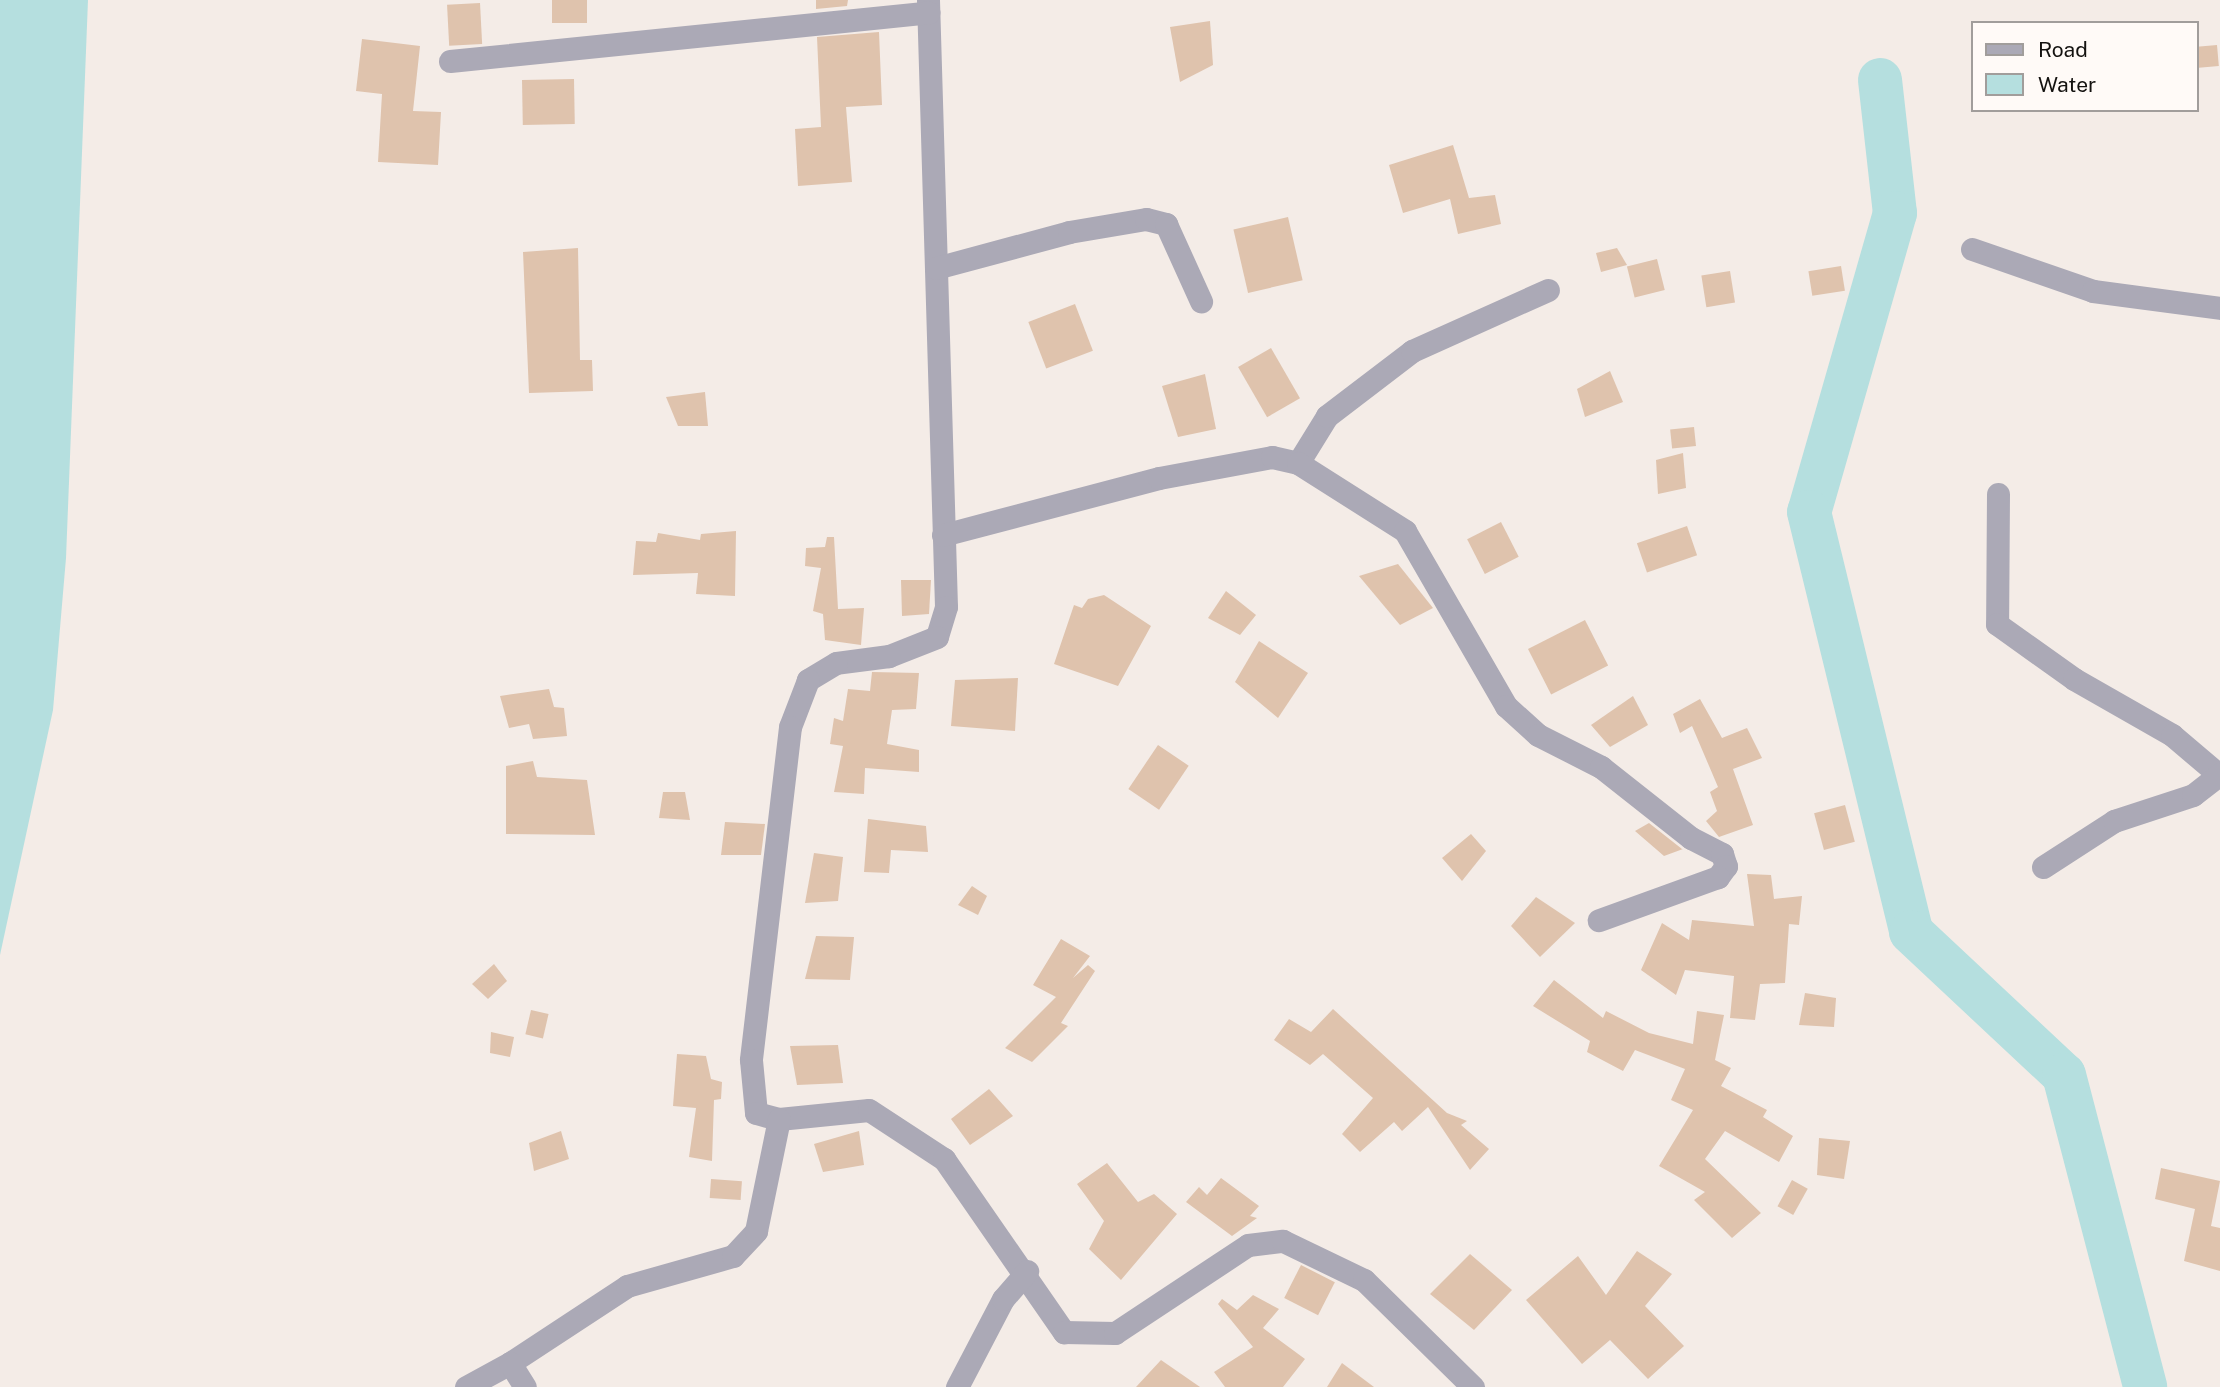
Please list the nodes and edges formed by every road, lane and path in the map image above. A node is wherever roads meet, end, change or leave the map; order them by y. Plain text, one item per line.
1 (929, 6) edge
2 (450, 61) dead end
3 (1972, 249) dead end
4 (936, 268) junction
5 (1548, 290) dead end
6 (1201, 301) dead end
7 (2220, 308) edge
8 (1298, 463) junction
9 (1998, 494) dead end
10 (943, 535) junction
11 (2219, 774) edge
12 (2043, 867) dead end
13 (1599, 920) dead end
14 (779, 1119) junction
15 (1027, 1271) junction
16 (510, 1363) junction
17 (466, 1387) edge
18 (525, 1387) edge
19 (957, 1387) edge
20 (1473, 1387) edge

1 - 2 street
1 - 4 street
3 - 7 street
4 - 6 street
4 - 10 street
5 - 8 street
8 - 10 street
8 - 13 street
9 - 11 street
10 - 14 street
11 - 12 street
14 - 15 street
14 - 16 street
15 - 19 street
15 - 20 street
16 - 17 street
16 - 18 street

